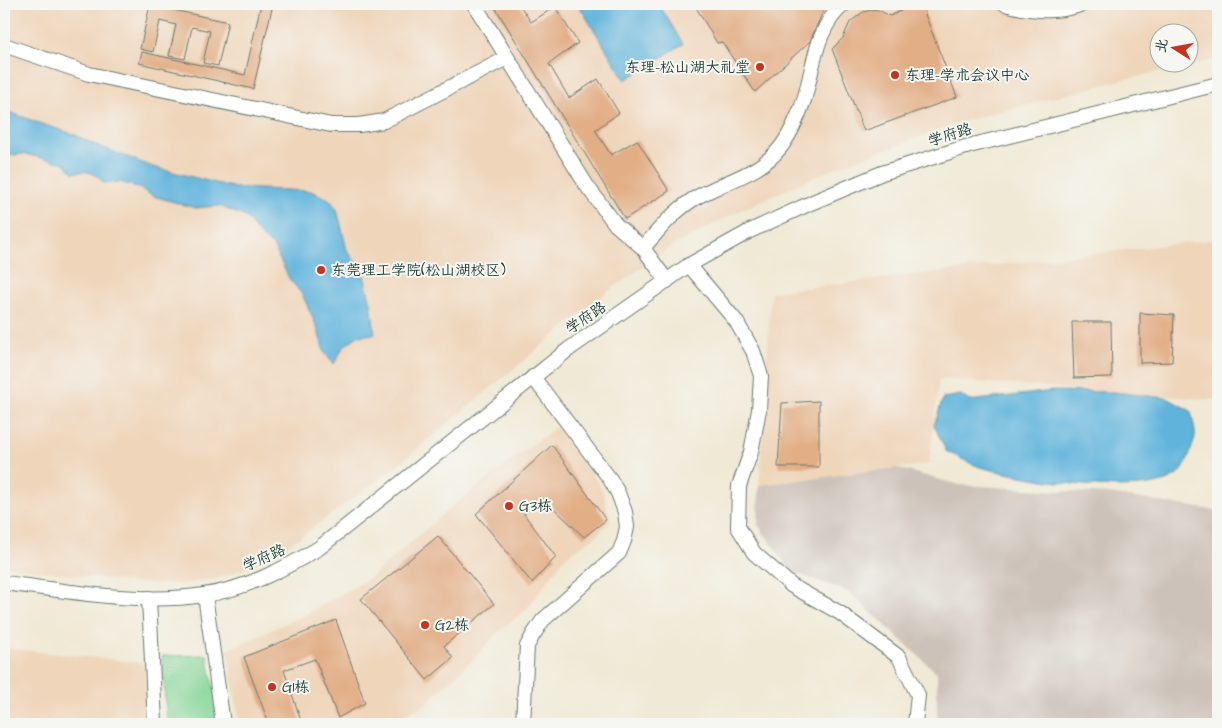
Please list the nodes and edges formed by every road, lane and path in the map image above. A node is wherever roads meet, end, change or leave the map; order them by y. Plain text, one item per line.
1 (474, 4) edge
2 (844, 4) edge
3 (1005, 4) edge
4 (1083, 4) edge
5 (4, 45) edge
6 (507, 58) junction
7 (1218, 84) edge
8 (643, 248) junction
9 (689, 265) junction
10 (667, 281) junction
11 (533, 377) junction
12 (4, 583) edge
13 (205, 595) junction
14 (149, 598) junction
15 (155, 724) edge
16 (223, 724) edge
17 (524, 724) edge
18 (915, 724) edge

1 - 6 street
2 - 8 street
3 - 4 street
5 - 6 street
6 - 8 street
7 - 9 street, 学府路
8 - 10 street
9 - 10 street, 学府路
9 - 18 street
10 - 11 street, 学府路
11 - 13 street, 学府路
11 - 17 street
12 - 14 street, 学府路
13 - 14 street, 学府路
13 - 16 street
14 - 15 street

